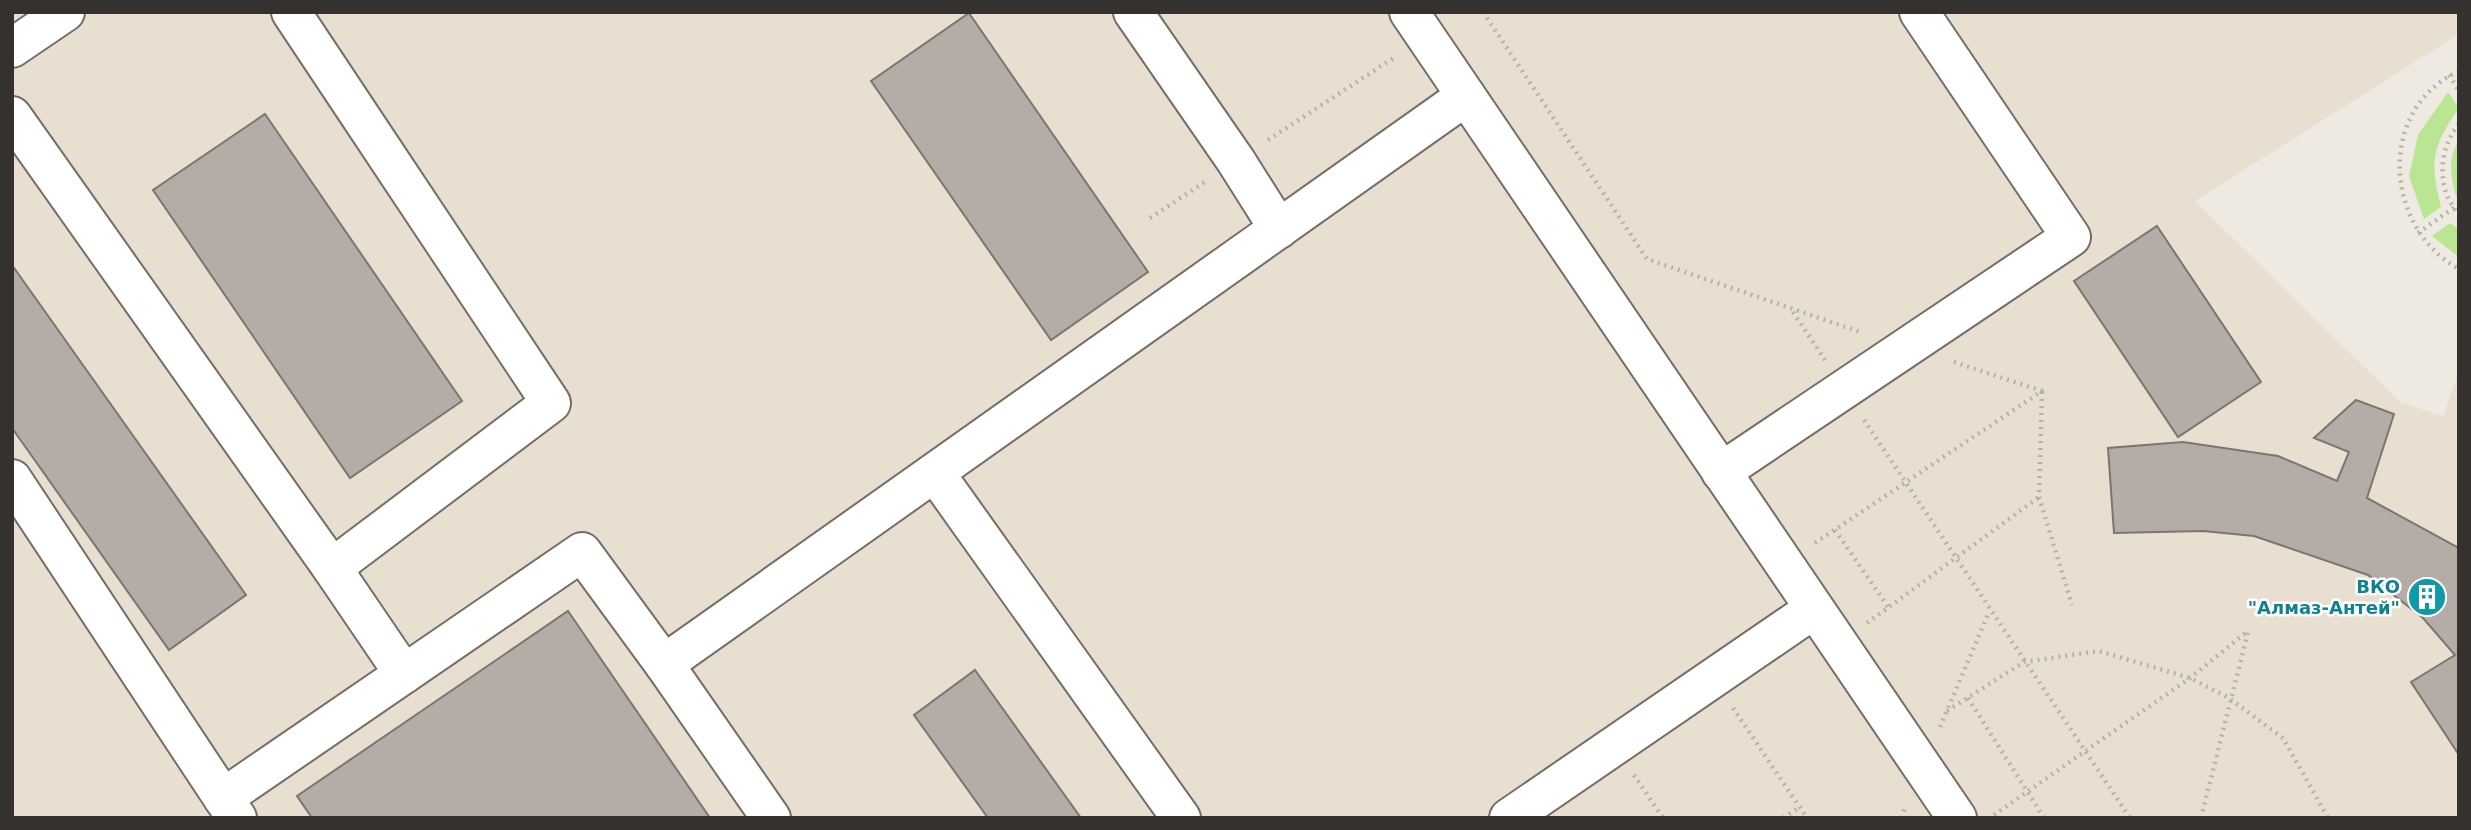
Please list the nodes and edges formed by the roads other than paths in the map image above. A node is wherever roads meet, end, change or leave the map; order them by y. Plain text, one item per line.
1 (65, 12) edge
2 (291, 12) edge
3 (1133, 12) edge
4 (1919, 12) edge
5 (1417, 25) edge
6 (12, 48) edge
7 (1466, 96) junction
8 (12, 116) edge
9 (1279, 229) junction
10 (1721, 472) junction
11 (934, 473) junction
12 (12, 479) edge
13 (332, 568) junction
14 (1814, 609) junction
15 (664, 664) junction
16 (404, 674) junction
17 (230, 808) edge
18 (771, 818) edge
19 (1181, 818) edge
20 (1509, 818) edge
21 (1957, 818) edge

1 - 6 lane
2 - 13 lane
3 - 9 lane
4 - 10 lane
5 - 7 lane
7 - 9 lane
7 - 10 lane
8 - 13 lane
9 - 11 lane
10 - 14 lane
11 - 15 lane
11 - 19 lane
12 - 17 lane
13 - 16 lane
14 - 20 lane
14 - 21 lane
15 - 16 lane
15 - 18 lane
16 - 17 lane

